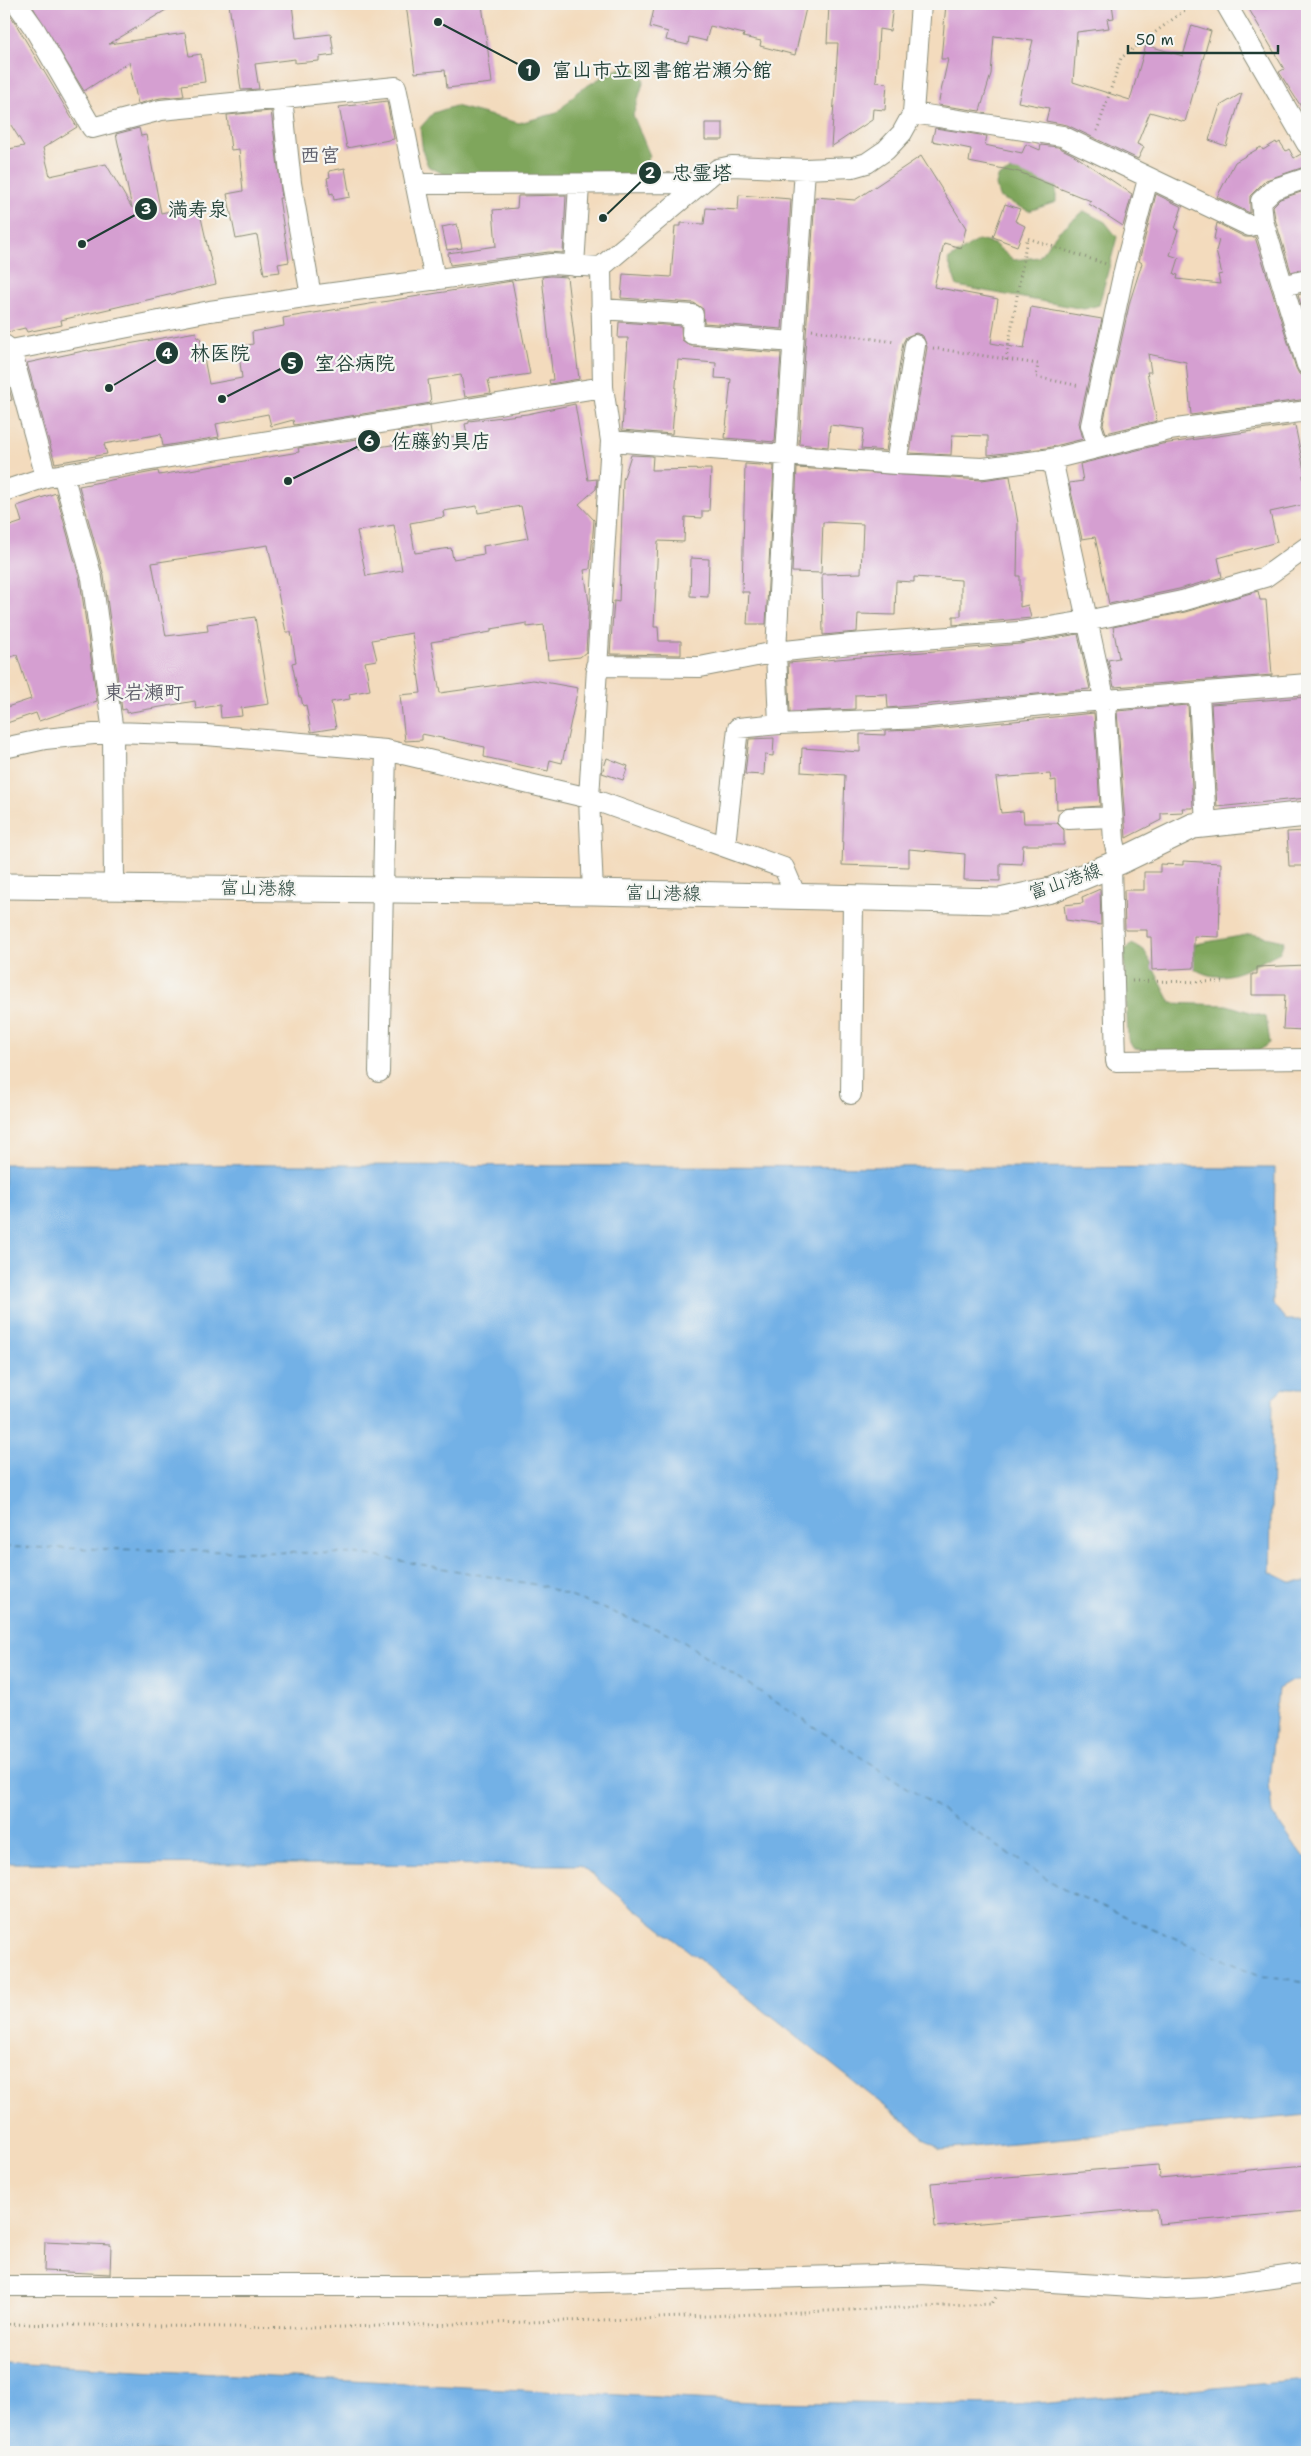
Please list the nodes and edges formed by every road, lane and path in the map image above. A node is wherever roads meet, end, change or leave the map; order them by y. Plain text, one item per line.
1 (17, 4) edge
2 (921, 4) edge
3 (1193, 4) edge
4 (1226, 4) edge
5 (282, 98) junction
6 (914, 113) junction
7 (1307, 144) edge
8 (1091, 151) junction
9 (805, 169) junction
10 (1148, 178) junction
11 (1307, 178) edge
12 (700, 183) junction
13 (415, 184) junction
14 (579, 185) junction
15 (1263, 221) junction
16 (574, 266) junction
17 (601, 267) junction
18 (1124, 270) junction
19 (435, 280) junction
20 (1307, 280) edge
21 (1283, 286) junction
22 (310, 296) junction
23 (601, 309) junction
24 (794, 335) junction
25 (915, 345) junction
26 (7, 348) edge
27 (1006, 360) junction
28 (1307, 365) edge
29 (603, 387) junction
30 (1098, 389) junction
31 (1307, 411) edge
32 (611, 441) junction
33 (1098, 447) junction
34 (786, 454) junction
35 (1052, 459) junction
36 (896, 464) junction
37 (54, 475) junction
38 (4, 491) edge
39 (1307, 548) edge
40 (1086, 621) junction
41 (776, 652) junction
42 (596, 666) junction
43 (1307, 684) edge
44 (1199, 694) junction
45 (1105, 702) junction
46 (779, 724) junction
47 (113, 732) junction
48 (4, 748) edge
49 (386, 750) junction
50 (589, 798) junction
51 (1307, 814) edge
52 (1112, 817) junction
53 (1068, 819) dead end
54 (1206, 825) junction
55 (725, 845) junction
56 (1115, 864) junction
57 (4, 886) edge
58 (114, 886) junction
59 (383, 890) junction
60 (593, 892) junction
61 (796, 896) junction
62 (853, 898) junction
63 (1114, 981) junction
64 (1225, 982) dead end
65 (1307, 1059) edge
66 (380, 1072) dead end
67 (851, 1094) dead end
68 (1307, 2273) edge
69 (1008, 2278) junction
70 (4, 2286) edge
71 (4, 2324) edge

1 - 5 street
2 - 6 street
3 - 8 path
4 - 7 street
5 - 13 street
5 - 22 street
6 - 8 street
6 - 9 street
8 - 10 street
9 - 12 street
9 - 24 street
10 - 15 street
10 - 18 street
11 - 15 street
12 - 14 street
12 - 17 street
13 - 14 street
13 - 19 street
14 - 16 street
15 - 21 street
16 - 17 street
16 - 19 street
17 - 23 street
18 - 27 path
18 - 30 street
19 - 22 street
20 - 21 street
21 - 28 street
22 - 26 street
23 - 24 street
23 - 29 street
24 - 25 path
24 - 34 street
25 - 27 path
25 - 36 street
26 - 37 street
27 - 30 path
29 - 32 street
29 - 37 street
30 - 33 street
31 - 33 street
32 - 34 street
32 - 42 street
33 - 35 street
34 - 36 street
34 - 41 street
35 - 36 street
35 - 40 street
37 - 38 street
37 - 47 street
39 - 40 street
40 - 41 street
40 - 45 street
41 - 42 street
41 - 46 street
42 - 50 street
43 - 44 street
44 - 45 street
44 - 54 street
45 - 46 street
45 - 52 street
46 - 55 street
47 - 48 street
47 - 49 street
47 - 58 street
49 - 50 street
49 - 59 street
50 - 55 street
50 - 60 street
51 - 54 main road, 富山港線
52 - 53 street
52 - 56 street
54 - 56 main road, 富山港線
55 - 61 street
56 - 62 main road, 富山港線
56 - 63 street
57 - 58 main road, 富山港線
58 - 59 main road, 富山港線
59 - 60 main road, 富山港線
59 - 66 street
60 - 61 main road, 富山港線
61 - 62 main road, 富山港線
62 - 67 street
63 - 64 path
63 - 65 street
68 - 69 street
69 - 70 street
69 - 71 path

